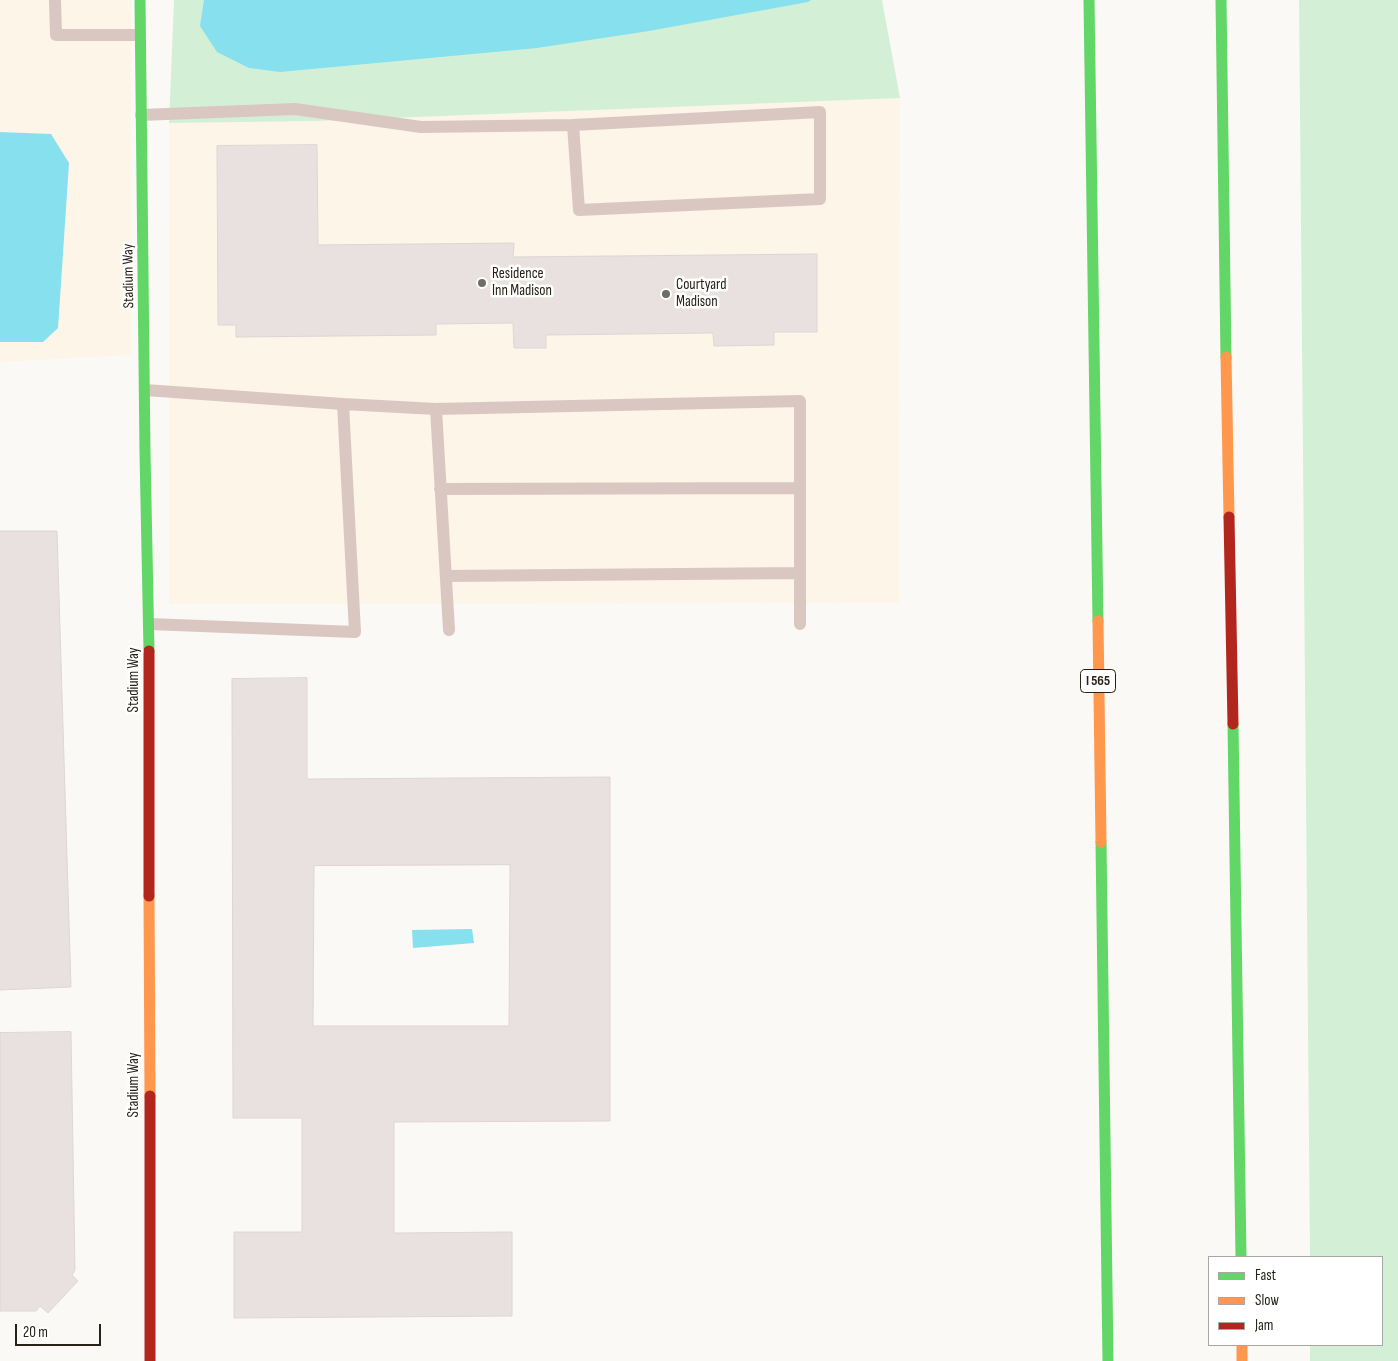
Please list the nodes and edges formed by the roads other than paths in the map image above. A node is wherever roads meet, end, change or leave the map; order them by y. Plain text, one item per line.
1 (55, 0) edge
2 (140, 0) edge
3 (1089, 0) edge
4 (1221, 0) edge
5 (140, 35) junction
6 (141, 115) junction
7 (573, 125) junction
8 (145, 390) junction
9 (343, 404) junction
10 (436, 409) junction
11 (440, 488) junction
12 (800, 488) junction
13 (800, 573) junction
14 (446, 576) junction
15 (149, 624) junction
16 (800, 624) dead end
17 (449, 630) dead end
18 (1241, 1256) edge
19 (1242, 1346) edge
20 (150, 1361) edge
21 (1108, 1361) edge
22 (1242, 1361) edge

1 - 5 lane
2 - 5 main road, Stadium Way
3 - 21 main road, I 565
4 - 18 main road
5 - 6 main road, Stadium Way
6 - 7 lane
6 - 8 main road, Stadium Way
7 - 7 lane
8 - 9 lane
8 - 15 main road, Stadium Way
9 - 10 lane
9 - 15 lane
10 - 11 lane
10 - 12 lane
11 - 12 lane
11 - 14 lane
12 - 13 lane
13 - 14 lane
13 - 16 lane
14 - 17 lane
15 - 20 main road, Stadium Way
19 - 22 main road

